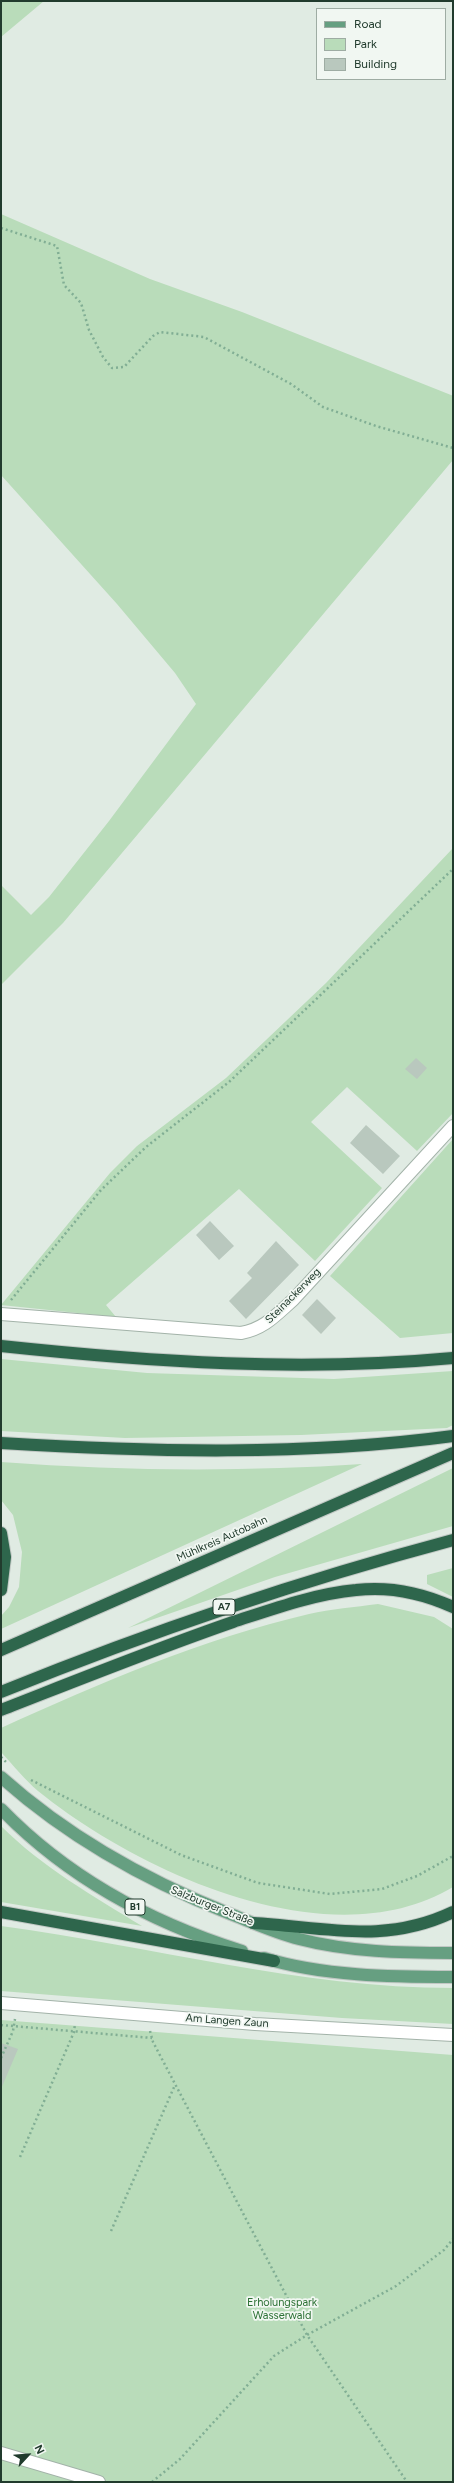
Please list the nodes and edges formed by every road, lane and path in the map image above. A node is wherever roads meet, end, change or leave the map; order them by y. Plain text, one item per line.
1 (1, 228) edge
2 (453, 448) edge
3 (453, 869) edge
4 (453, 1126) edge
5 (10, 1302) dead end
6 (1, 1314) edge
7 (1, 1346) edge
8 (453, 1358) edge
9 (453, 1436) edge
10 (1, 1443) edge
11 (453, 1453) edge
12 (1, 1533) edge
13 (453, 1540) edge
14 (1, 1590) edge
15 (453, 1607) edge
16 (1, 1650) edge
17 (1, 1692) edge
18 (1, 1710) edge
19 (1, 1777) edge
20 (50, 1791) dead end
21 (1, 1809) edge
22 (453, 1856) edge
23 (1, 1912) edge
24 (453, 1912) edge
25 (253, 1923) junction
26 (453, 1953) edge
27 (274, 1961) junction
28 (453, 1977) edge
29 (1, 2003) edge
30 (150, 2015) junction
31 (15, 2017) dead end
32 (75, 2022) dead end
33 (1, 2025) edge
34 (14, 2026) junction
35 (74, 2032) junction
36 (453, 2034) edge
37 (152, 2038) junction
38 (1, 2058) edge
39 (175, 2084) junction
40 (20, 2157) dead end
41 (111, 2231) dead end
42 (453, 2239) edge
43 (307, 2335) junction
44 (1, 2453) edge
45 (99, 2482) edge
46 (152, 2482) edge
47 (407, 2482) edge

1 - 2 path
3 - 5 path
4 - 6 street, Steinackerweg
7 - 8 highway
9 - 10 highway
11 - 16 highway, Mühlkreis Autobahn
12 - 14 highway
13 - 17 highway, A7
15 - 18 highway
19 - 25 main road, Salzburger Straße
20 - 22 path
21 - 27 main road, B1
23 - 27 highway
24 - 25 highway
25 - 26 main road, Salzburger Straße
27 - 28 main road, B1
29 - 30 street, Am Langen Zaun
30 - 36 street, Am Langen Zaun
30 - 37 path
31 - 34 path
32 - 35 path
33 - 34 path
34 - 35 path
34 - 38 path
35 - 37 path
35 - 40 path
37 - 39 path
39 - 41 path
39 - 43 path
42 - 43 path
43 - 46 path
43 - 47 path
44 - 45 street

